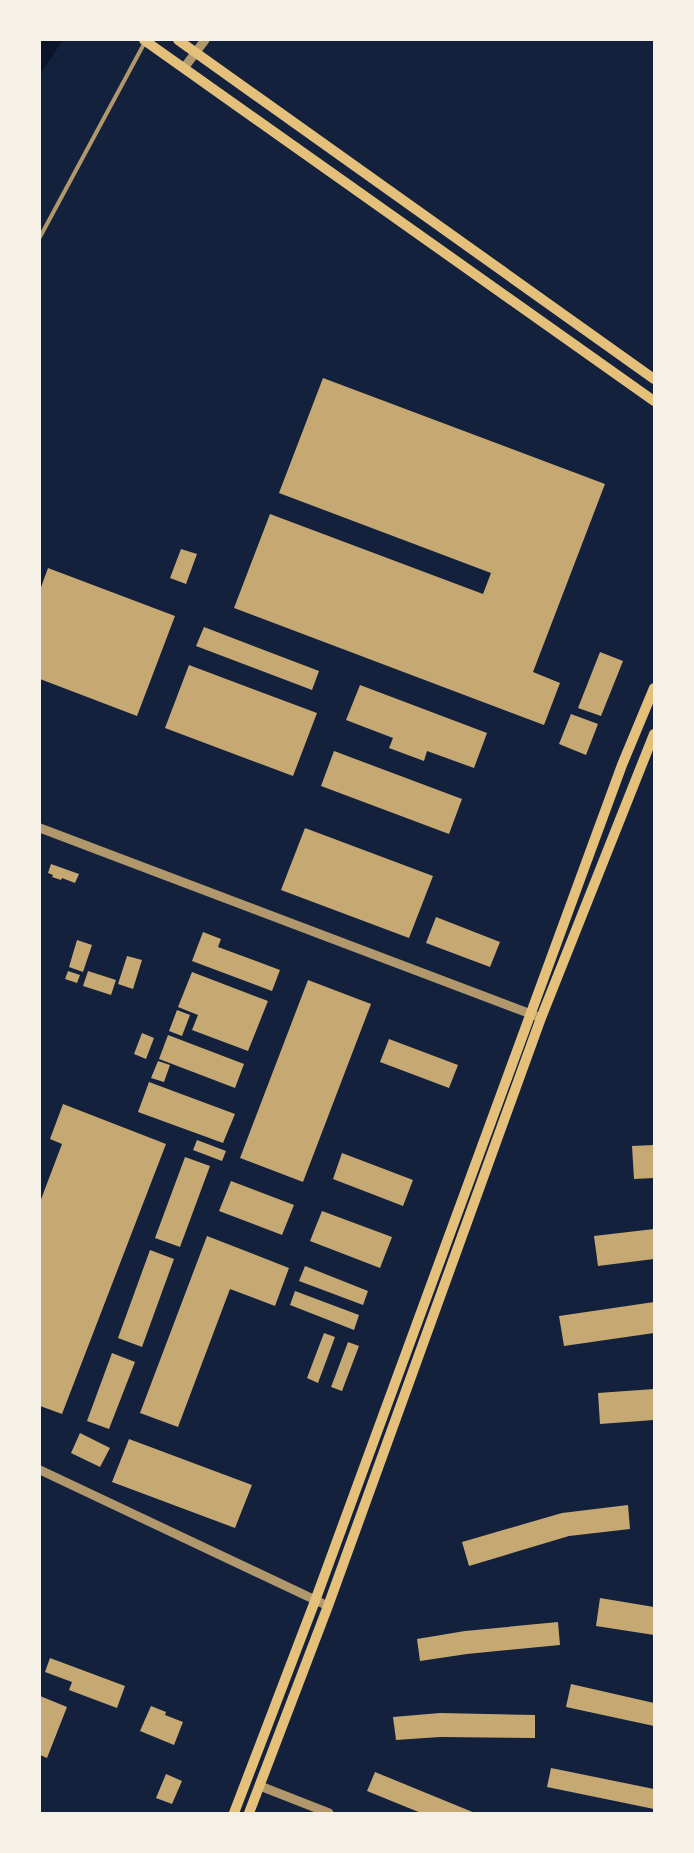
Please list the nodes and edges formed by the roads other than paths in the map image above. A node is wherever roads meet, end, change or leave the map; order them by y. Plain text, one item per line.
1 (145, 40) edge
2 (178, 40) edge
3 (205, 40) edge
4 (196, 53) junction
5 (184, 68) junction
6 (40, 237) edge
7 (654, 379) edge
8 (654, 401) edge
9 (654, 688) edge
10 (654, 734) edge
11 (40, 828) edge
12 (531, 1014) junction
13 (541, 1018) junction
14 (40, 1470) edge
15 (315, 1601) junction
16 (328, 1606) junction
17 (260, 1786) junction
18 (234, 1813) edge
19 (250, 1813) edge
20 (329, 1813) edge

1 - 5 main road
1 - 6 lane
2 - 4 main road
3 - 4 street
4 - 5 street
4 - 7 main road
5 - 8 main road
9 - 12 main road
10 - 13 main road
11 - 12 street
12 - 13 street
12 - 15 main road
13 - 16 main road
14 - 15 street
15 - 16 street
15 - 18 main road
16 - 17 main road
17 - 19 main road
17 - 20 street

